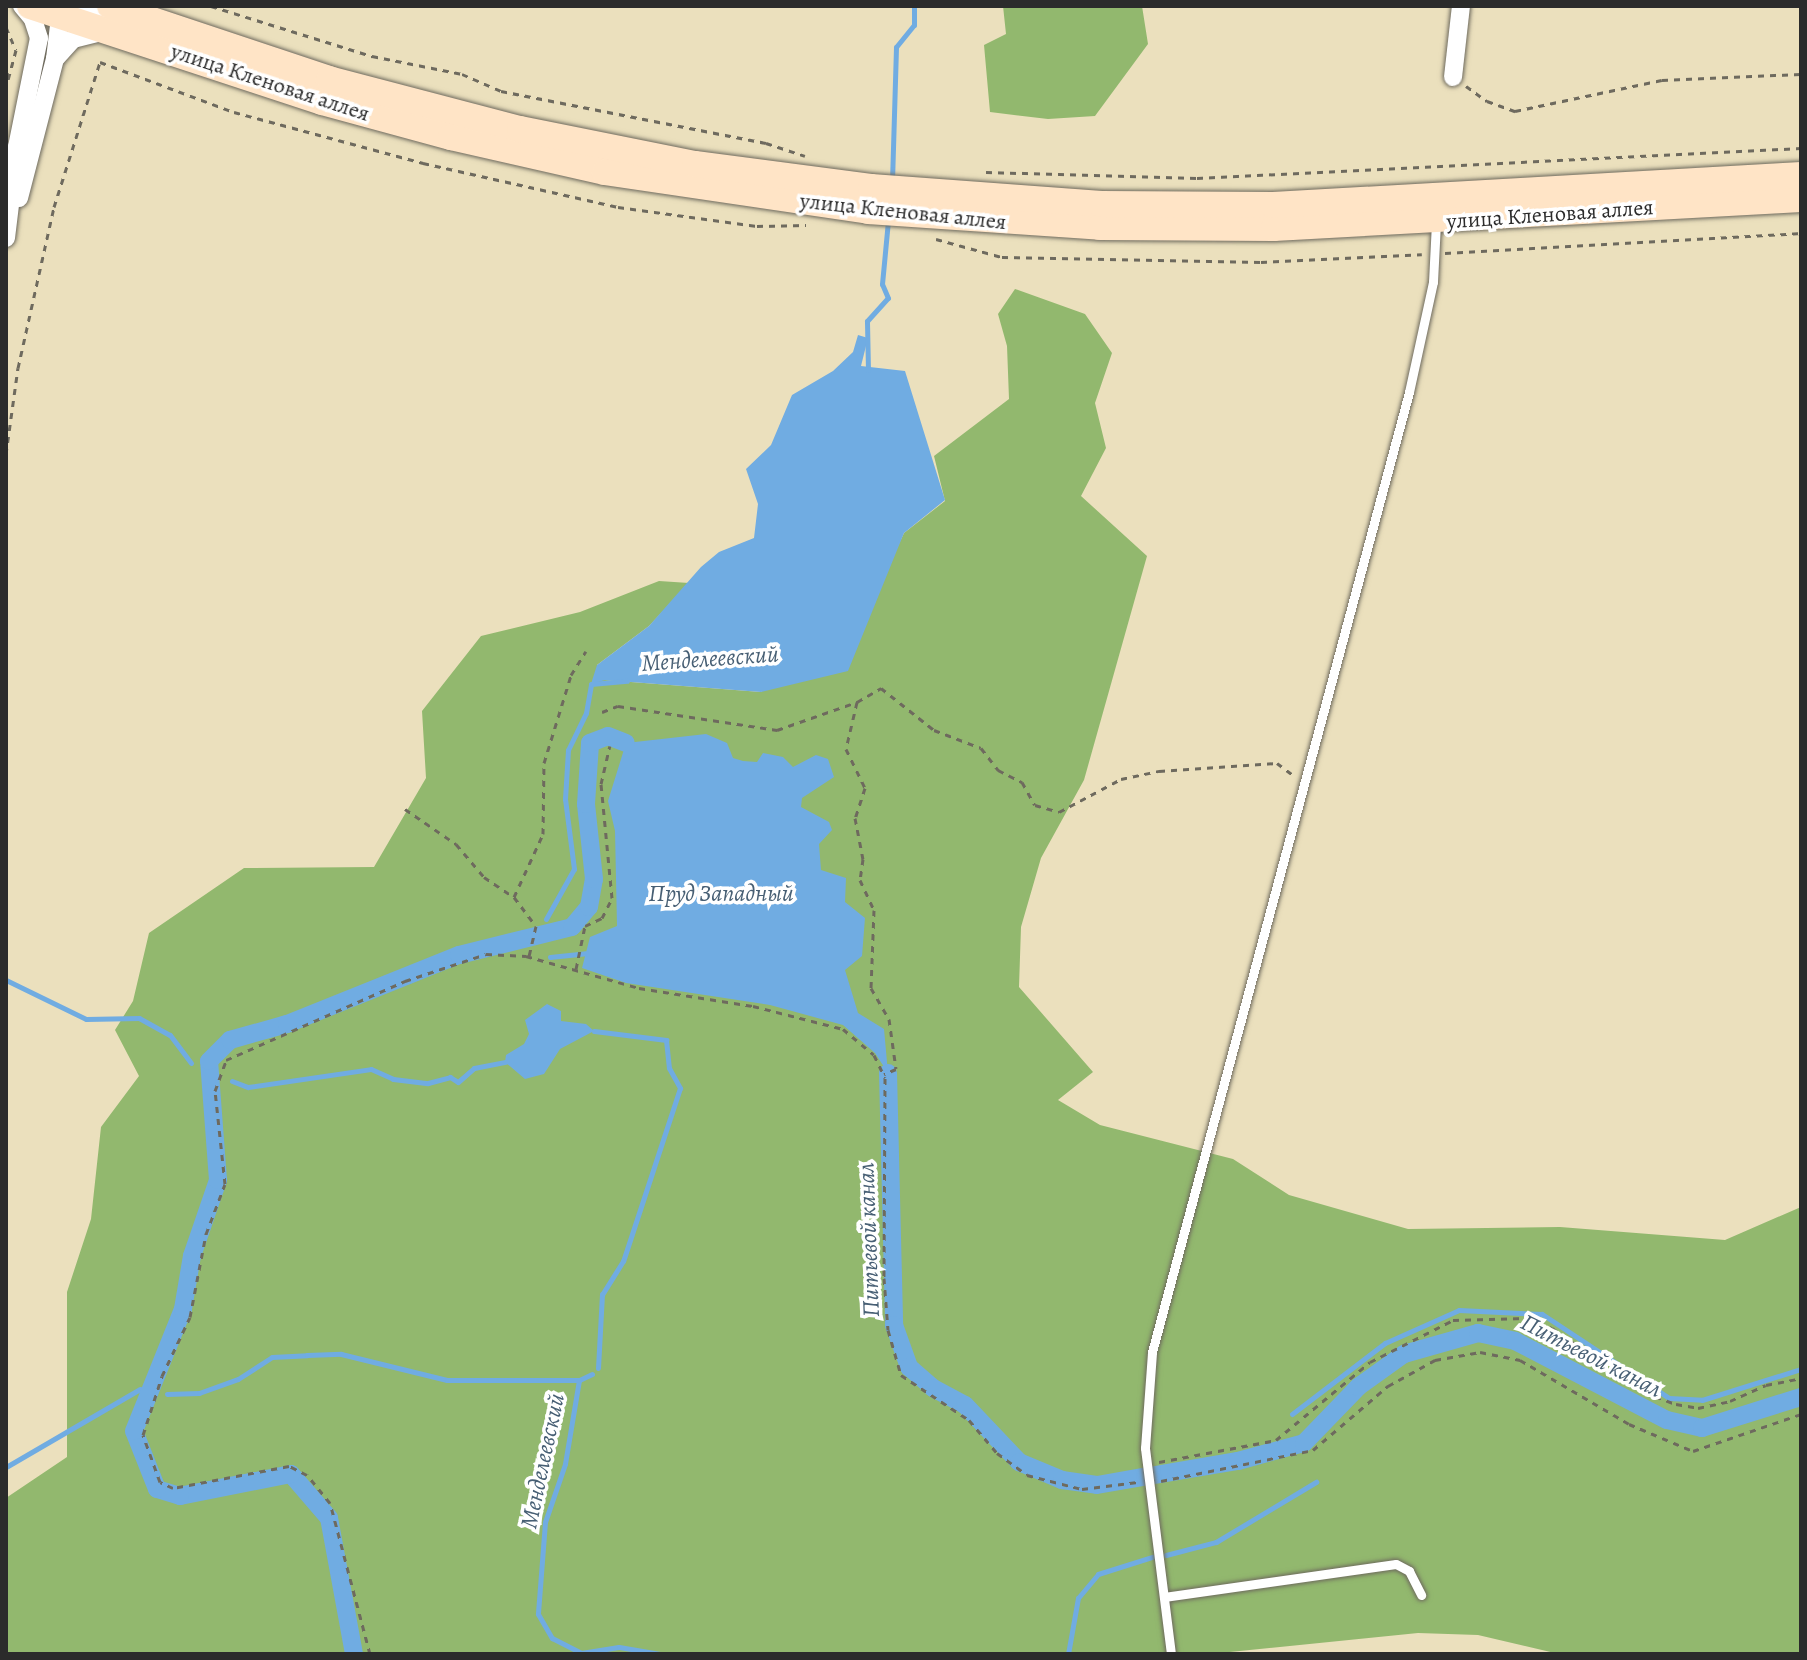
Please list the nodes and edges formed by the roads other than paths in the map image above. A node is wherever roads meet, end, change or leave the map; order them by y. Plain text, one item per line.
1 (22, 6) edge
2 (30, 6) edge
3 (1461, 6) edge
4 (57, 11) edge
5 (112, 16) edge
6 (46, 57) junction
7 (1453, 77) road end
8 (1801, 175) edge
9 (1801, 199) edge
10 (922, 215) junction
11 (1436, 222) junction
12 (7, 234) edge
13 (1421, 1595) dead end
14 (1164, 1597) junction
15 (1171, 1654) edge

1 - 6 street
2 - 4 street, улица Кленовая аллея
3 - 7 street
4 - 5 street, улица Кленовая аллея
4 - 6 street
5 - 6 street
5 - 10 street, улица Кленовая аллея
6 - 12 street
8 - 10 street, улица Кленовая аллея
9 - 11 street, улица Кленовая аллея
10 - 11 street, улица Кленовая аллея
11 - 14 lane
13 - 14 lane
14 - 15 lane

